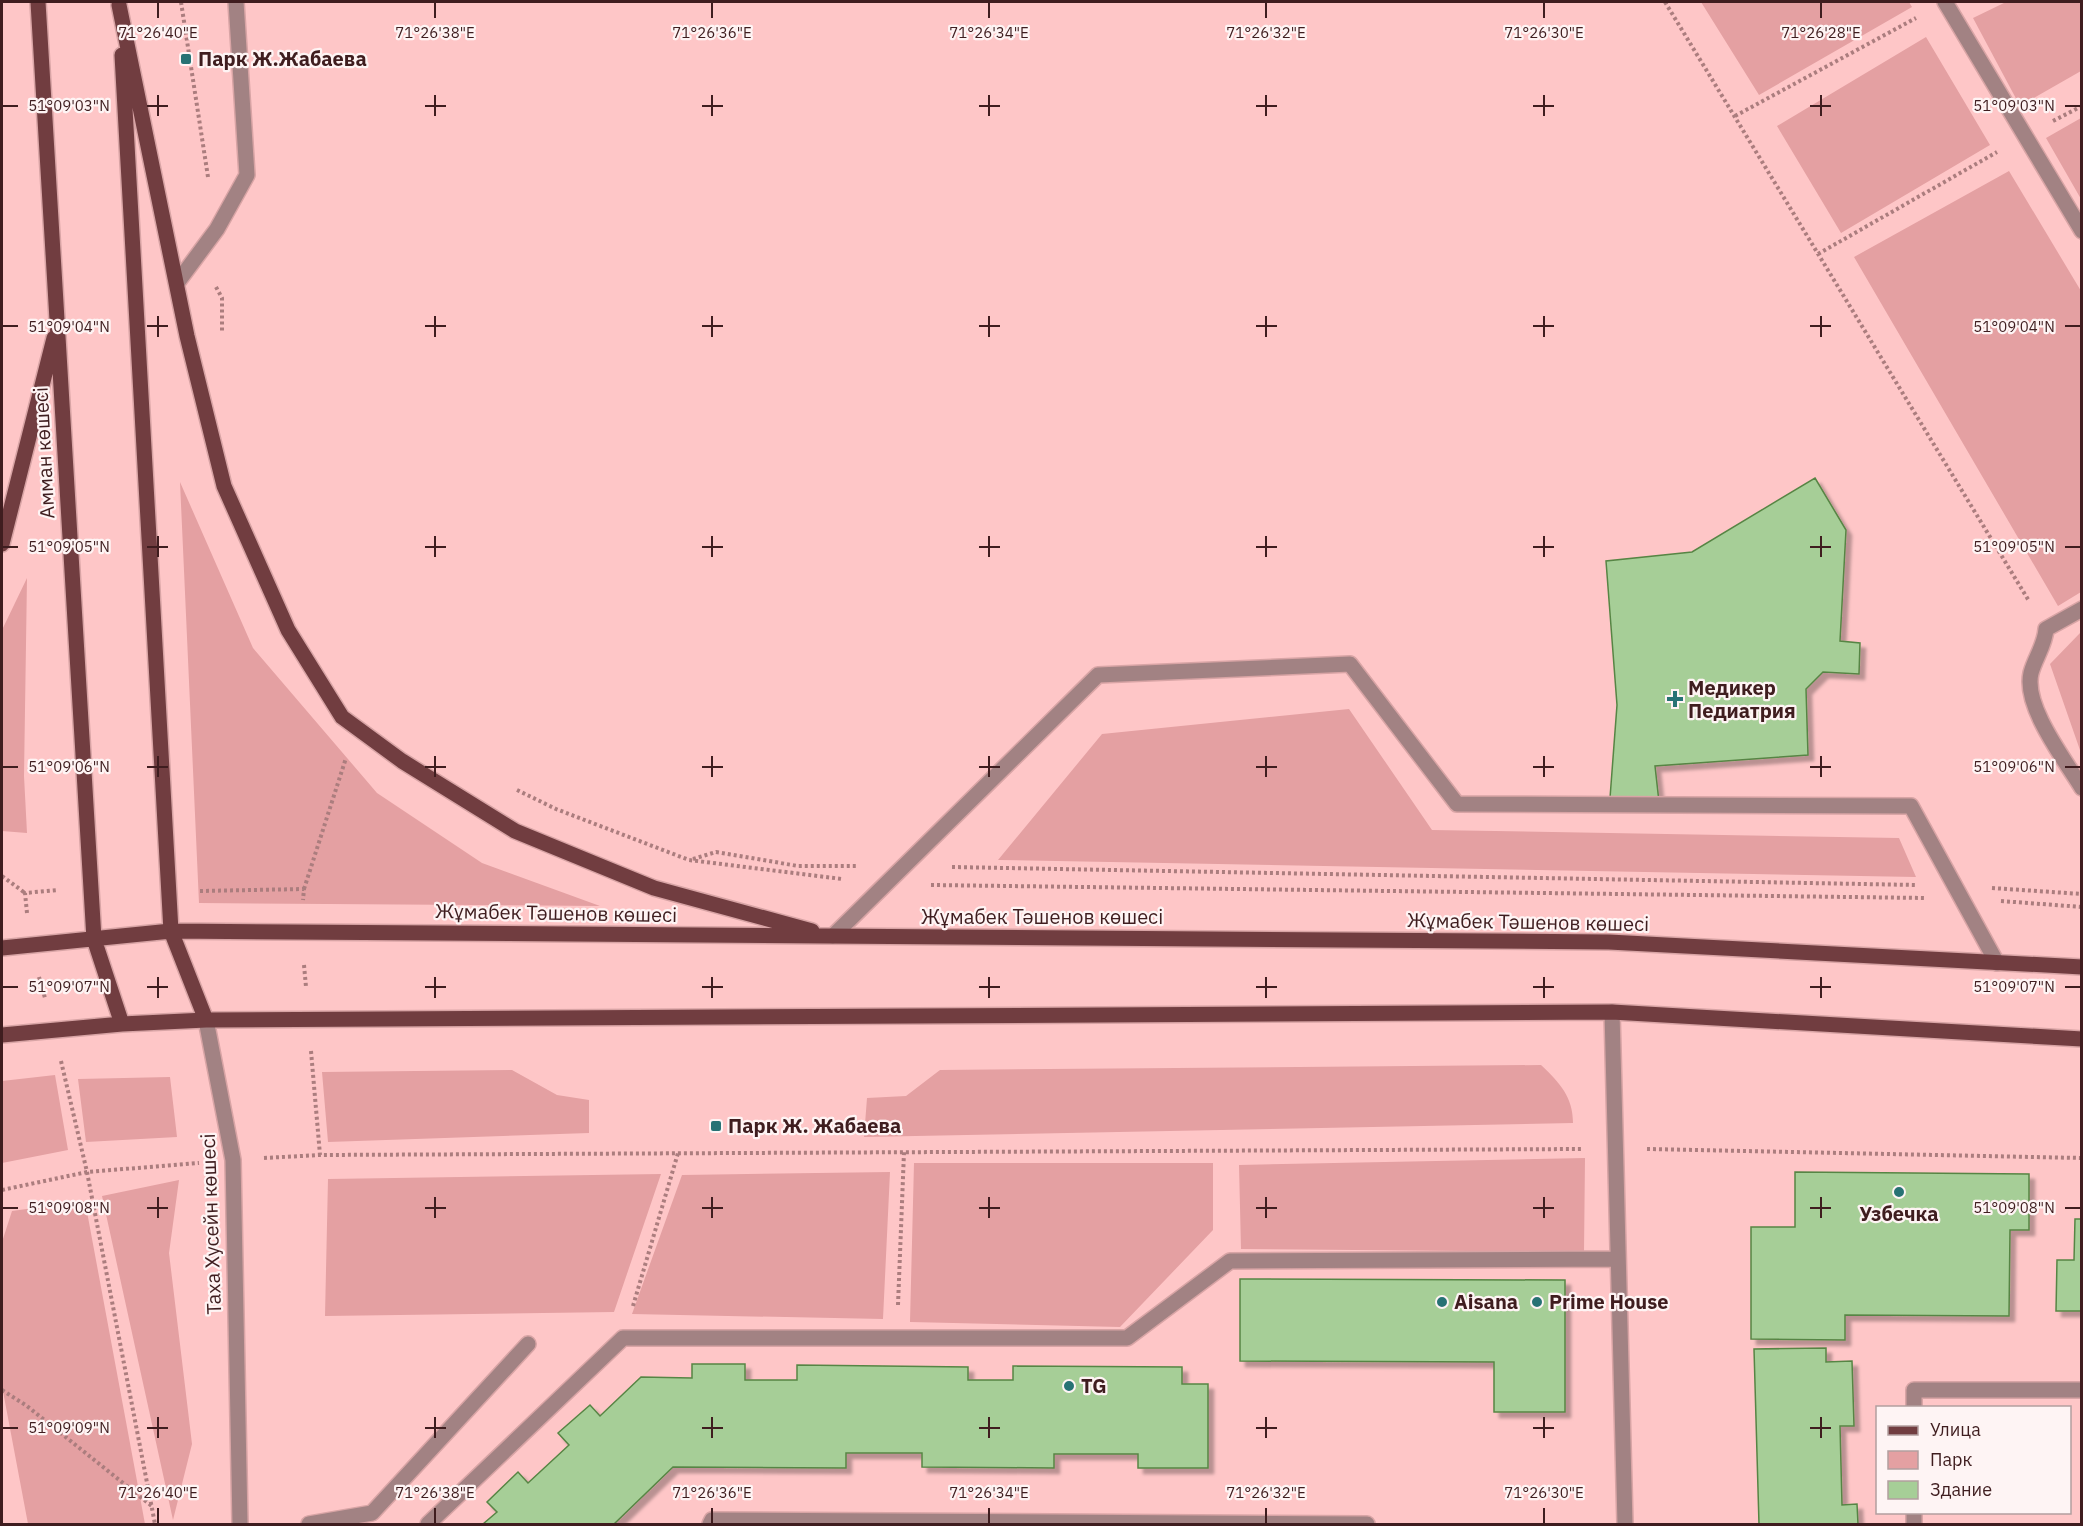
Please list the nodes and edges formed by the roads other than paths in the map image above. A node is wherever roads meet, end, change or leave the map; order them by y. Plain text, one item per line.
1 (38, 2) edge
2 (236, 2) edge
3 (1945, 2) edge
4 (119, 3) edge
5 (2082, 231) edge
6 (177, 283) junction
7 (57, 324) junction
8 (2, 544) edge
9 (2082, 609) edge
10 (2082, 788) edge
11 (171, 931) junction
12 (833, 936) junction
13 (94, 939) junction
14 (2, 948) edge
15 (1997, 963) junction
16 (2082, 967) edge
17 (1612, 1012) junction
18 (206, 1020) junction
19 (122, 1024) junction
20 (2, 1035) edge
21 (2082, 1039) edge
22 (1618, 1259) junction
23 (528, 1344) dead end
24 (2082, 1390) edge
25 (1914, 1406) edge
26 (989, 1523) edge
27 (240, 1524) edge
28 (309, 1524) edge
29 (428, 1524) edge
30 (710, 1524) edge
31 (1367, 1524) edge
32 (1625, 1524) edge

1 - 7 main road, Амман көшесі
2 - 6 street
3 - 5 street
4 - 6 main road
4 - 11 main road
6 - 12 main road
7 - 8 main road
7 - 13 main road, Амман көшесі
9 - 10 street
11 - 12 main road, Жұмабек Тәшенов көшесі
11 - 13 main road, Жұмабек Тәшенов көшесі
11 - 18 main road, Таха Хусейн көшесі
12 - 15 main road, Жұмабек Тәшенов көшесі
12 - 15 street
13 - 14 main road, Жұмабек Тәшенов көшесі
13 - 19 main road, Амман көшесі
15 - 16 main road, Жұмабек Тәшенов көшесі
17 - 18 main road
17 - 21 main road
17 - 22 street
18 - 19 main road
18 - 27 street, Таха Хусейн көшесі
19 - 20 main road
22 - 29 street
22 - 32 street
23 - 28 street
24 - 25 street
26 - 30 street
26 - 31 street

